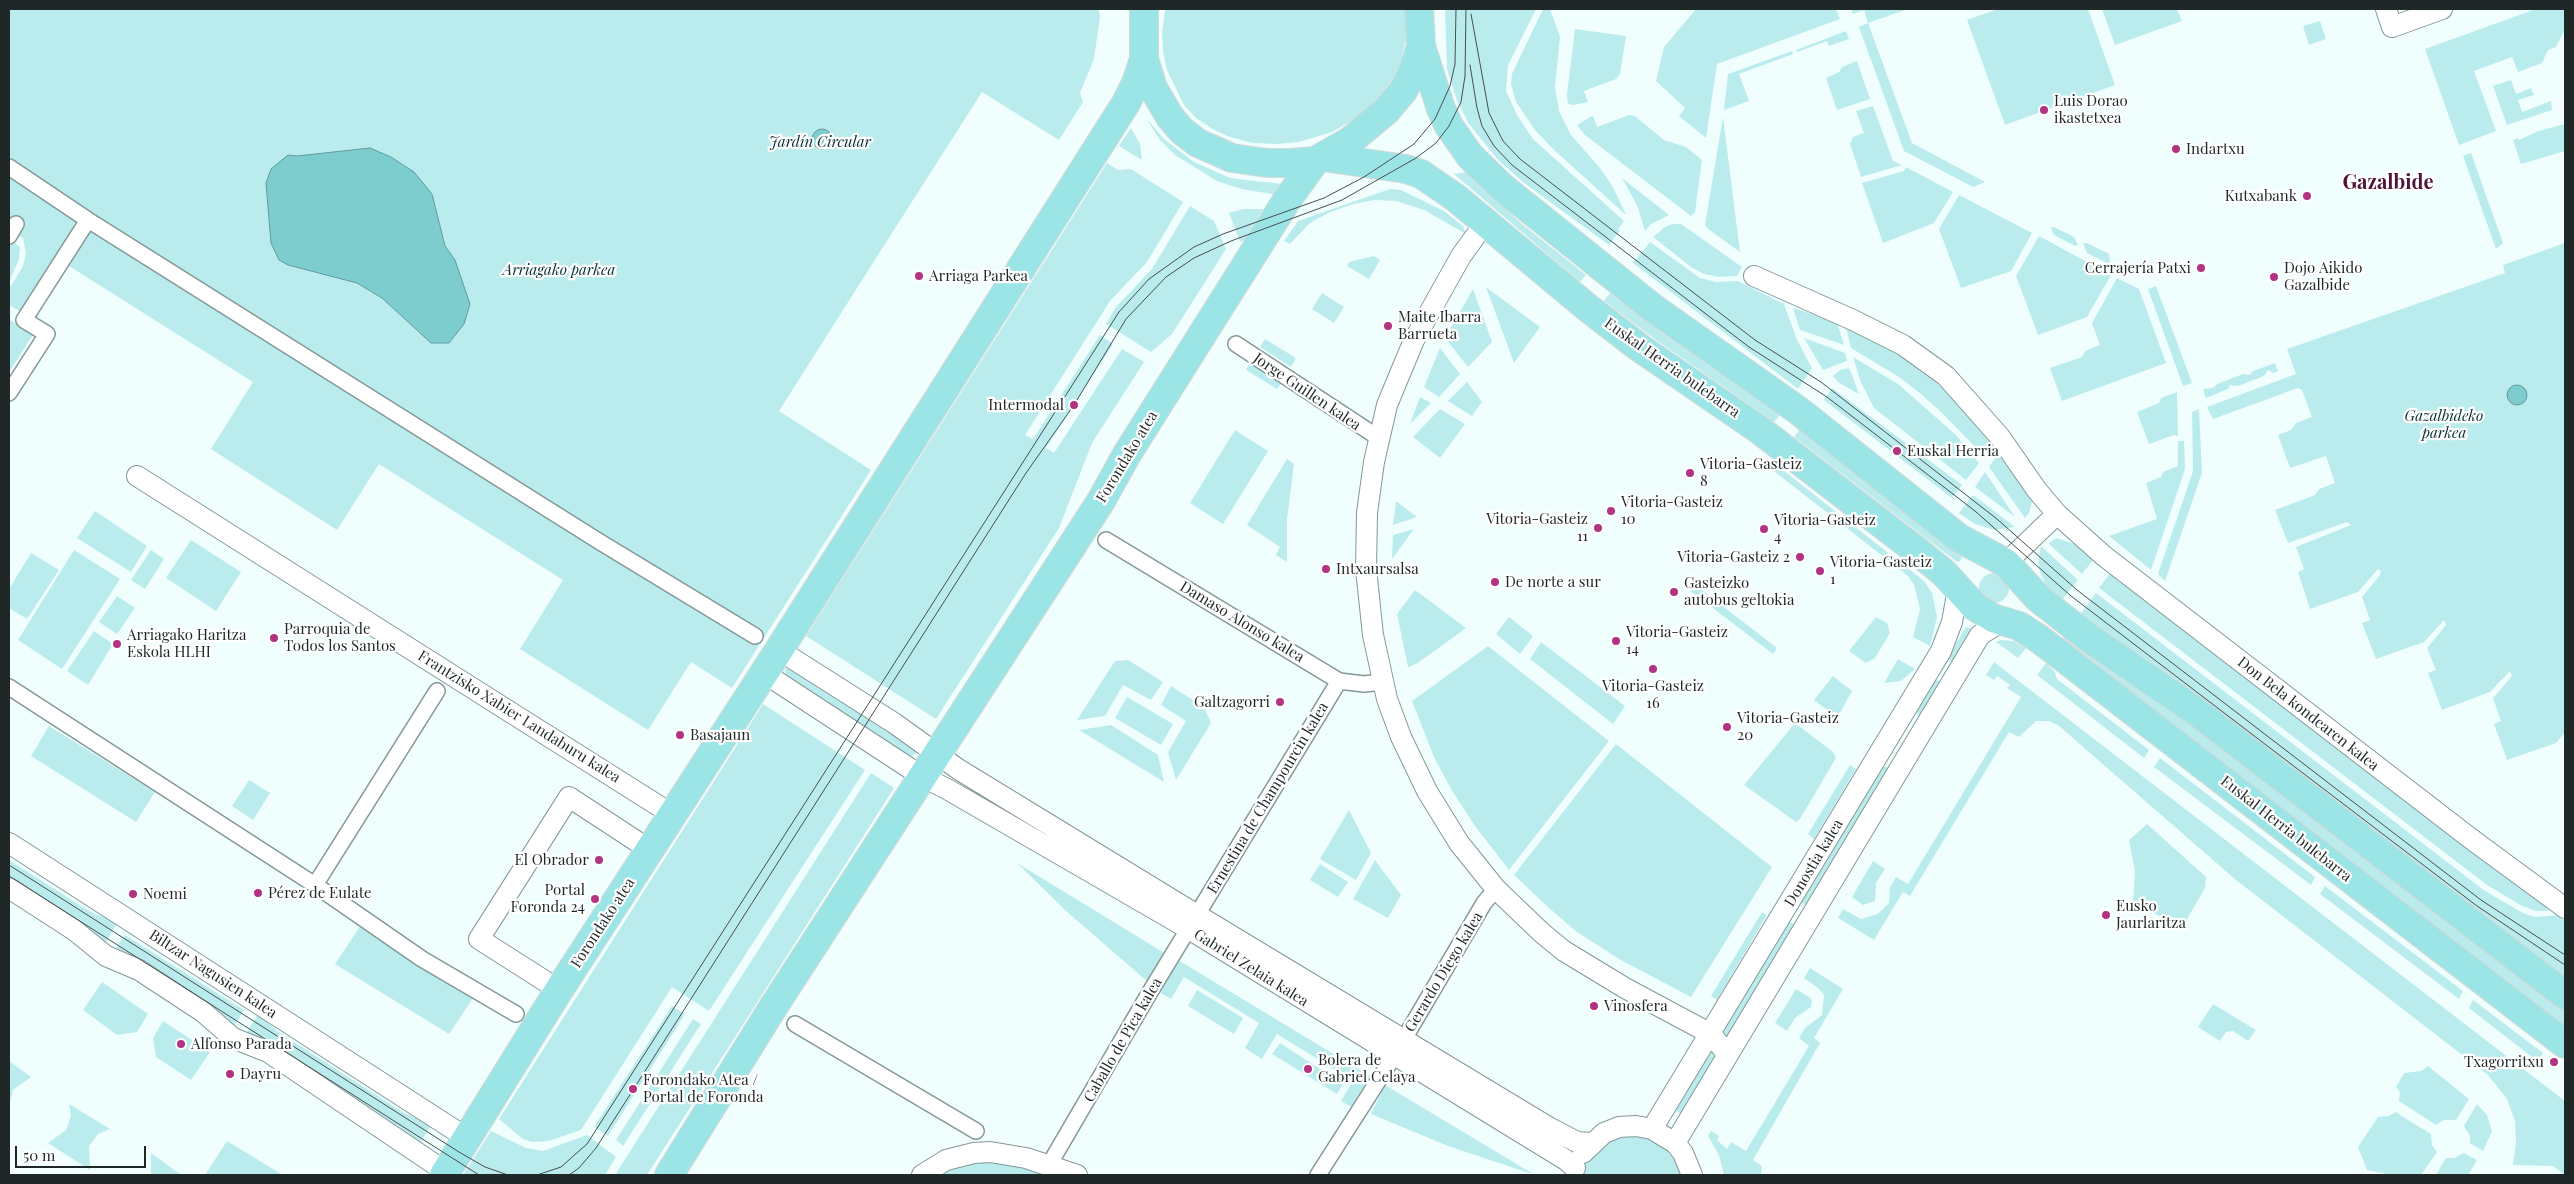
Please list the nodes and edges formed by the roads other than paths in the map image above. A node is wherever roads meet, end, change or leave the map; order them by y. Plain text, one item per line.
1 (1144, 9) edge
2 (1419, 9) edge
3 (2442, 9) edge
4 (2389, 18) edge
5 (1421, 46) junction
6 (1144, 60) junction
7 (1319, 159) junction
8 (9, 167) edge
9 (88, 220) junction
10 (1485, 223) junction
11 (1754, 276) dead end
12 (1236, 344) dead end
13 (9, 394) edge
14 (1379, 438) junction
15 (137, 476) dead end
16 (2057, 514) junction
17 (1106, 540) dead end
18 (2006, 563) junction
19 (2025, 584) junction
20 (1958, 589) junction
21 (2002, 621) junction
22 (755, 636) dead end
23 (779, 650) junction
24 (764, 673) junction
25 (1339, 681) junction
26 (1383, 682) junction
27 (9, 687) edge
28 (437, 691) dead end
29 (939, 754) junction
30 (923, 776) junction
31 (673, 815) junction
32 (9, 843) edge
33 (650, 850) junction
34 (314, 885) junction
35 (9, 888) edge
36 (1496, 889) junction
37 (2565, 908) edge
38 (1193, 922) junction
39 (559, 990) junction
40 (2565, 995) edge
41 (516, 1014) dead end
42 (795, 1024) dead end
43 (1711, 1034) junction
44 (1404, 1038) junction
45 (2565, 1044) edge
46 (1727, 1054) junction
47 (1394, 1056) junction
48 (1652, 1129) junction
49 (976, 1131) dead end
50 (467, 1138) junction
51 (1591, 1143) junction
52 (1675, 1143) junction
53 (1049, 1165) junction
54 (1574, 1172) edge
55 (445, 1174) edge
56 (669, 1175) edge
57 (922, 1175) edge
58 (1077, 1175) edge
59 (1318, 1175) edge
60 (1692, 1175) edge

1 - 6 main road
2 - 5 main road
3 - 4 street
5 - 7 main road
5 - 18 main road
6 - 7 main road, Euskal Herria bulebarra
6 - 23 main road, Forondako atea
7 - 10 main road, Euskal Herria bulebarra
7 - 29 main road, Forondako atea
8 - 9 street
9 - 13 street
9 - 22 street
10 - 14 street
10 - 20 main road, Euskal Herria bulebarra
11 - 16 street, Don Bela kondearen kalea
12 - 14 street, Jorge Guillen kalea
14 - 26 street
15 - 31 street, Frantzisko Xabier Landaburu kalea
16 - 18 street
16 - 37 street, Don Bela kondearen kalea
17 - 25 street, Damaso Alonso kalea
18 - 19 main road
19 - 21 main road
19 - 40 main road
20 - 21 main road, Euskal Herria bulebarra
20 - 43 street, Donostia kalea
21 - 45 main road, Euskal Herria bulebarra
21 - 46 street, Donostia kalea
23 - 24 main road, Forondako atea
23 - 29 street
24 - 30 street
24 - 31 main road, Forondako atea
25 - 26 street, Damaso Alonso kalea
25 - 38 street, Ernestina de Champourcin kalea
26 - 36 street
27 - 34 street
28 - 34 street
29 - 30 main road, Forondako atea
29 - 38 street, Gabriel Zelaia kalea
30 - 38 street, Gabriel Zelaia kalea
30 - 56 main road, Forondako atea
31 - 33 main road, Forondako atea
32 - 50 street, Biltzar Nagusien kalea
33 - 39 main road, Forondako atea
33 - 39 street
34 - 41 street
35 - 55 street
36 - 43 street
36 - 44 street, Gerardo Diego kalea
38 - 44 street, Gabriel Zelaia kalea
38 - 47 street, Gabriel Zelaia kalea
38 - 53 street, Caballo de Pica kalea
39 - 50 main road, Forondako atea
42 - 49 street
43 - 46 street
43 - 48 street, Donostia kalea
44 - 47 street, Gerardo Diego kalea
44 - 51 street, Gabriel Zelaia kalea
46 - 52 street, Donostia kalea
47 - 54 street, Gabriel Zelaia kalea
47 - 59 street, Gerardo Diego kalea
48 - 51 street
48 - 52 street
50 - 55 main road, Forondako atea
51 - 54 street
52 - 60 street
53 - 57 street
53 - 58 street

